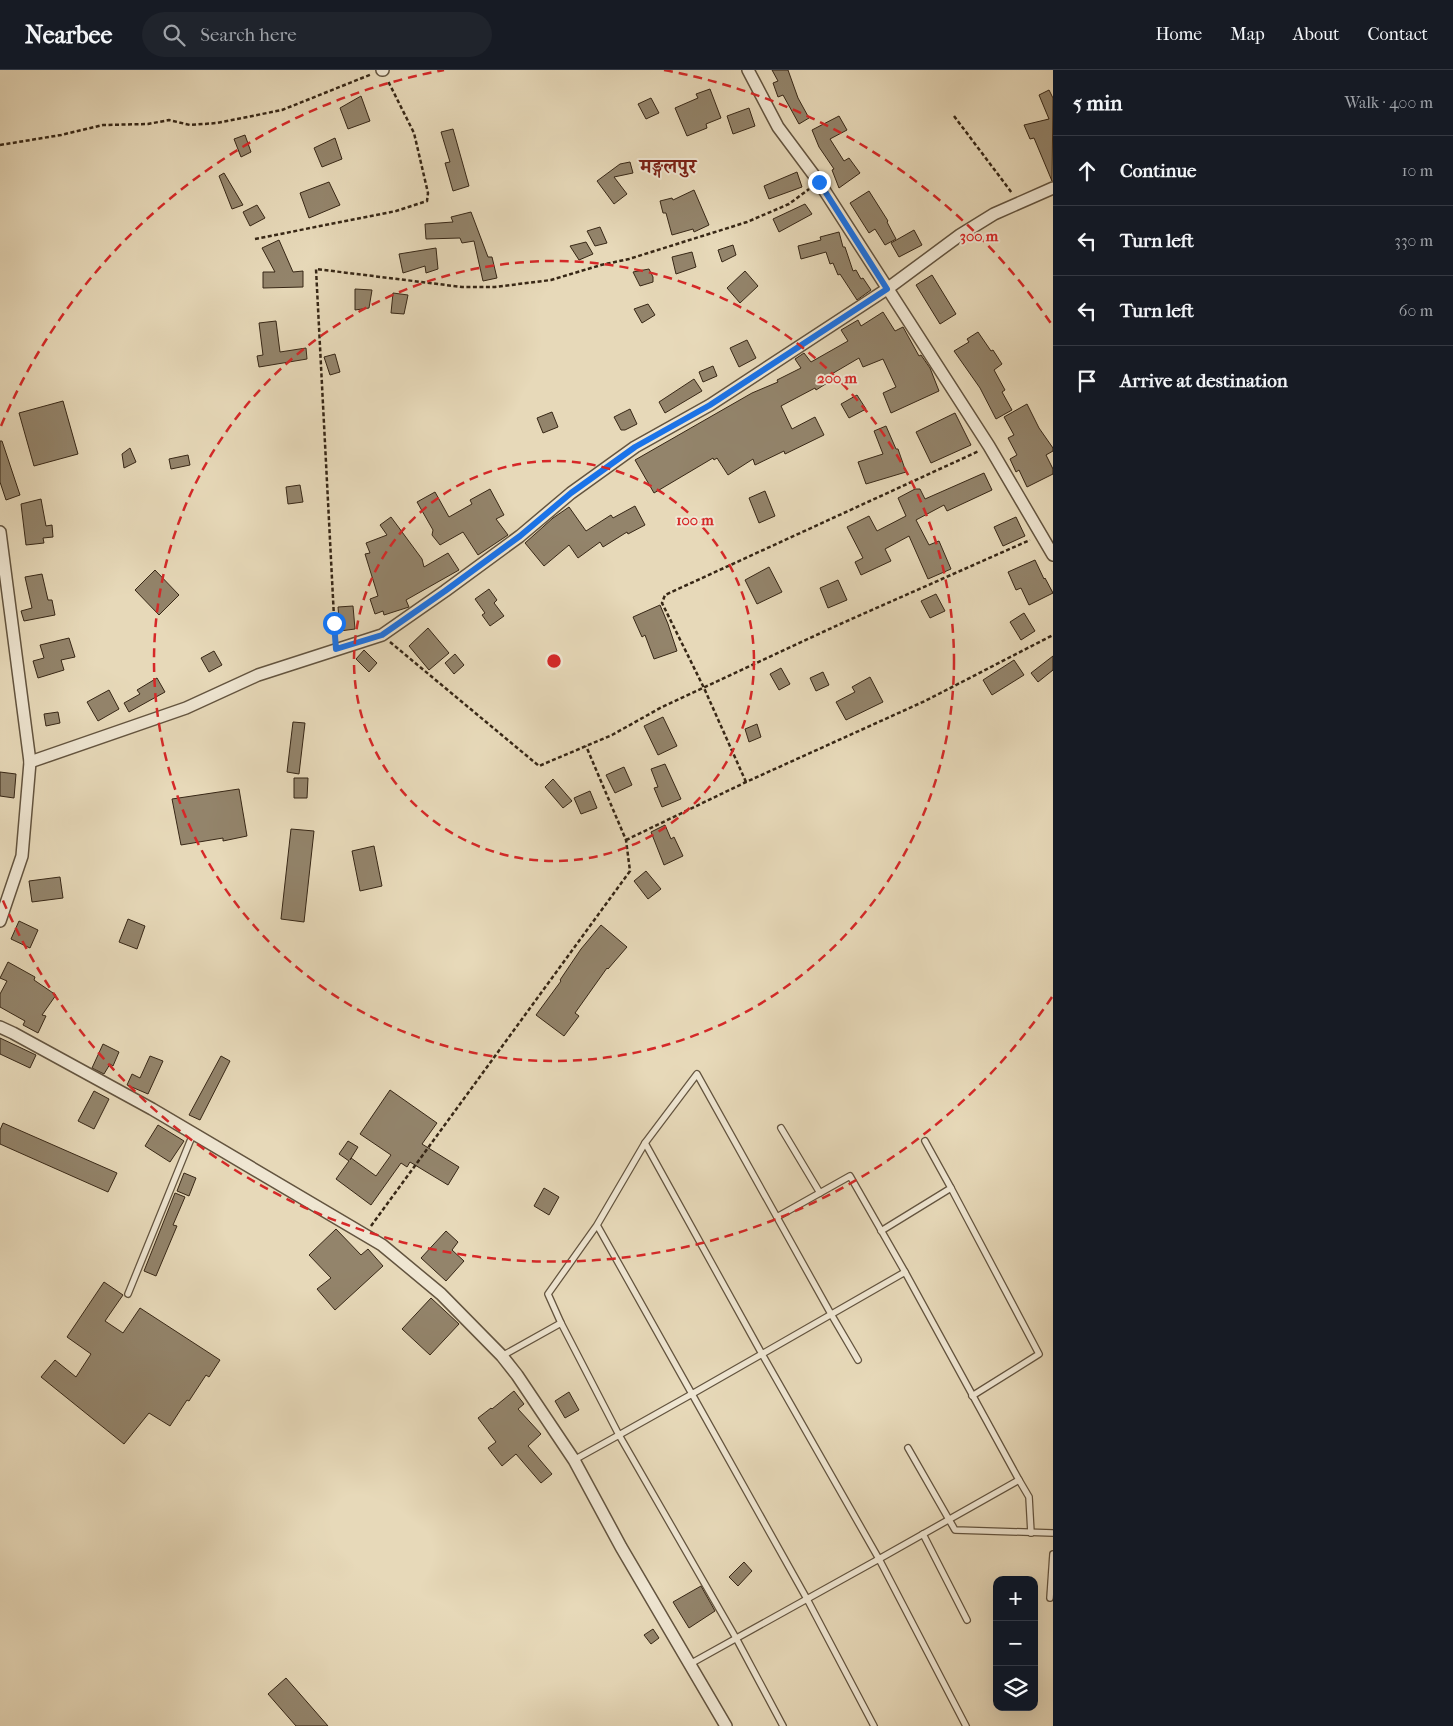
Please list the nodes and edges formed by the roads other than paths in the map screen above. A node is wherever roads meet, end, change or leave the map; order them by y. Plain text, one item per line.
1 (748, 70) edge
2 (1053, 188) edge
3 (887, 289) junction
4 (0, 532) edge
5 (1053, 555) edge
6 (30, 762) junction
7 (0, 921) edge
8 (0, 1027) edge
9 (782, 1128) dead end
10 (193, 1134) junction
11 (924, 1141) dead end
12 (645, 1143) junction
13 (951, 1188) junction
14 (820, 1193) junction
15 (777, 1217) junction
16 (597, 1225) junction
17 (881, 1231) junction
18 (905, 1272) junction
19 (128, 1294) dead end
20 (831, 1314) junction
21 (561, 1324) junction
22 (762, 1354) junction
23 (502, 1356) junction
24 (858, 1360) dead end
25 (692, 1394) junction
26 (972, 1396) junction
27 (619, 1435) junction
28 (908, 1448) dead end
29 (574, 1460) junction
30 (1019, 1480) junction
31 (949, 1520) junction
32 (1030, 1533) junction
33 (923, 1534) junction
34 (1053, 1534) edge
35 (1053, 1554) edge
36 (879, 1559) junction
37 (1050, 1598) dead end
38 (807, 1599) junction
39 (967, 1620) dead end
40 (736, 1638) junction
41 (690, 1664) junction
42 (726, 1726) edge
43 (783, 1726) edge
44 (874, 1726) edge
45 (966, 1726) edge

1 - 3 street
2 - 3 street
3 - 5 street
3 - 6 street
4 - 6 street
6 - 7 street
8 - 10 street
9 - 14 lane
10 - 19 lane
10 - 23 street
11 - 13 lane
12 - 15 lane
12 - 16 lane
12 - 22 lane
13 - 17 lane
13 - 26 lane
14 - 15 lane
14 - 17 lane
15 - 20 lane
16 - 21 lane
16 - 25 lane
17 - 18 lane
18 - 20 lane
18 - 26 lane
20 - 22 lane
20 - 24 lane
21 - 23 lane
21 - 27 lane
22 - 25 lane
22 - 36 lane
23 - 29 street
25 - 27 lane
25 - 38 lane
26 - 30 lane
27 - 29 lane
27 - 40 lane
28 - 31 lane
29 - 41 street
30 - 31 lane
30 - 32 lane
31 - 32 lane
31 - 33 lane
32 - 34 lane
33 - 36 lane
33 - 39 lane
35 - 37 lane
36 - 38 lane
36 - 45 lane
38 - 40 lane
38 - 44 lane
40 - 41 lane
40 - 43 lane
41 - 42 street

